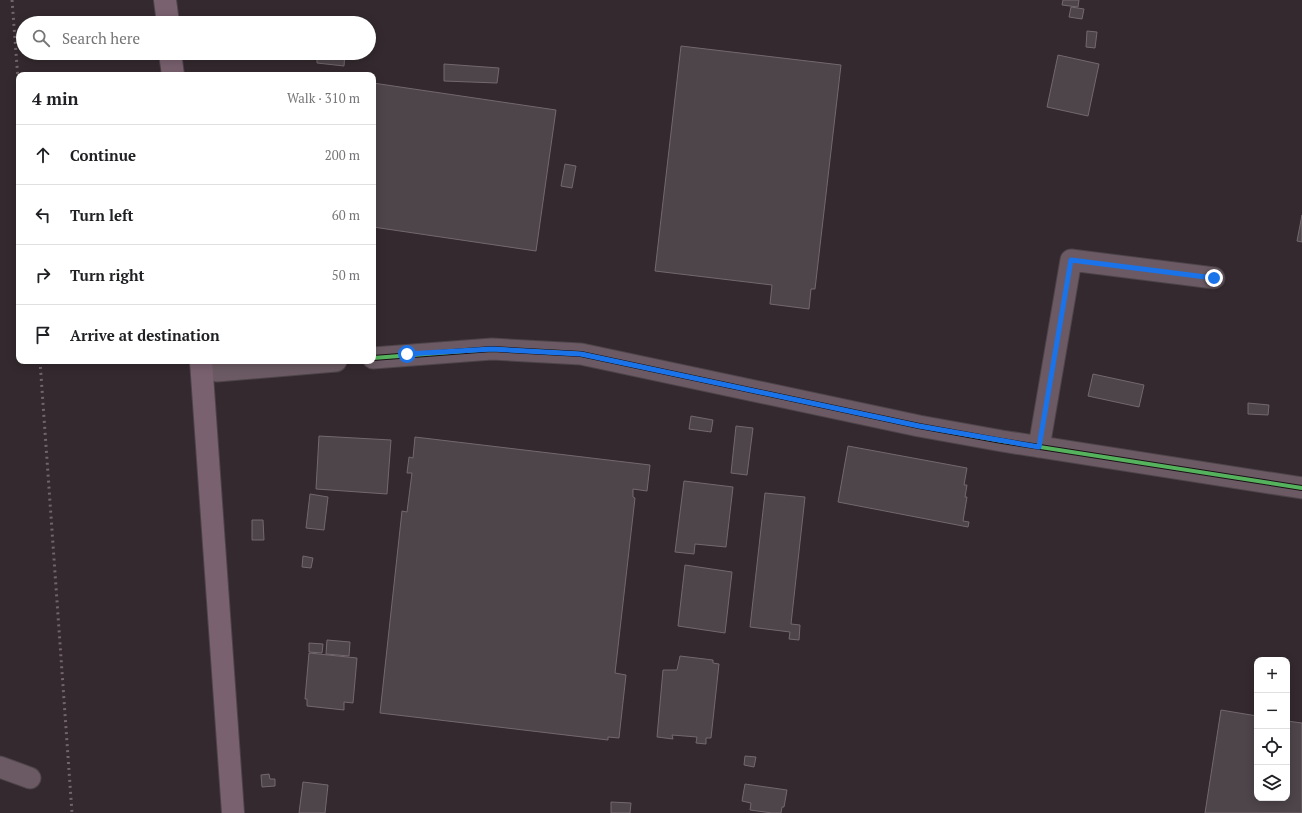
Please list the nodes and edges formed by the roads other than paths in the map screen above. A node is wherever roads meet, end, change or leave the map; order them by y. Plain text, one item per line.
1 (165, 0) edge
2 (167, 16) edge
3 (171, 60) edge
4 (173, 72) edge
5 (1214, 278) dead end
6 (376, 358) edge
7 (201, 364) edge
8 (203, 364) edge
9 (300, 364) edge
10 (1039, 447) junction
11 (1302, 488) edge
12 (0, 767) edge
13 (30, 778) dead end
14 (233, 813) edge

1 - 2 main road
3 - 4 main road
5 - 10 street
6 - 10 street
7 - 14 main road
8 - 9 street
10 - 11 street
12 - 13 street

